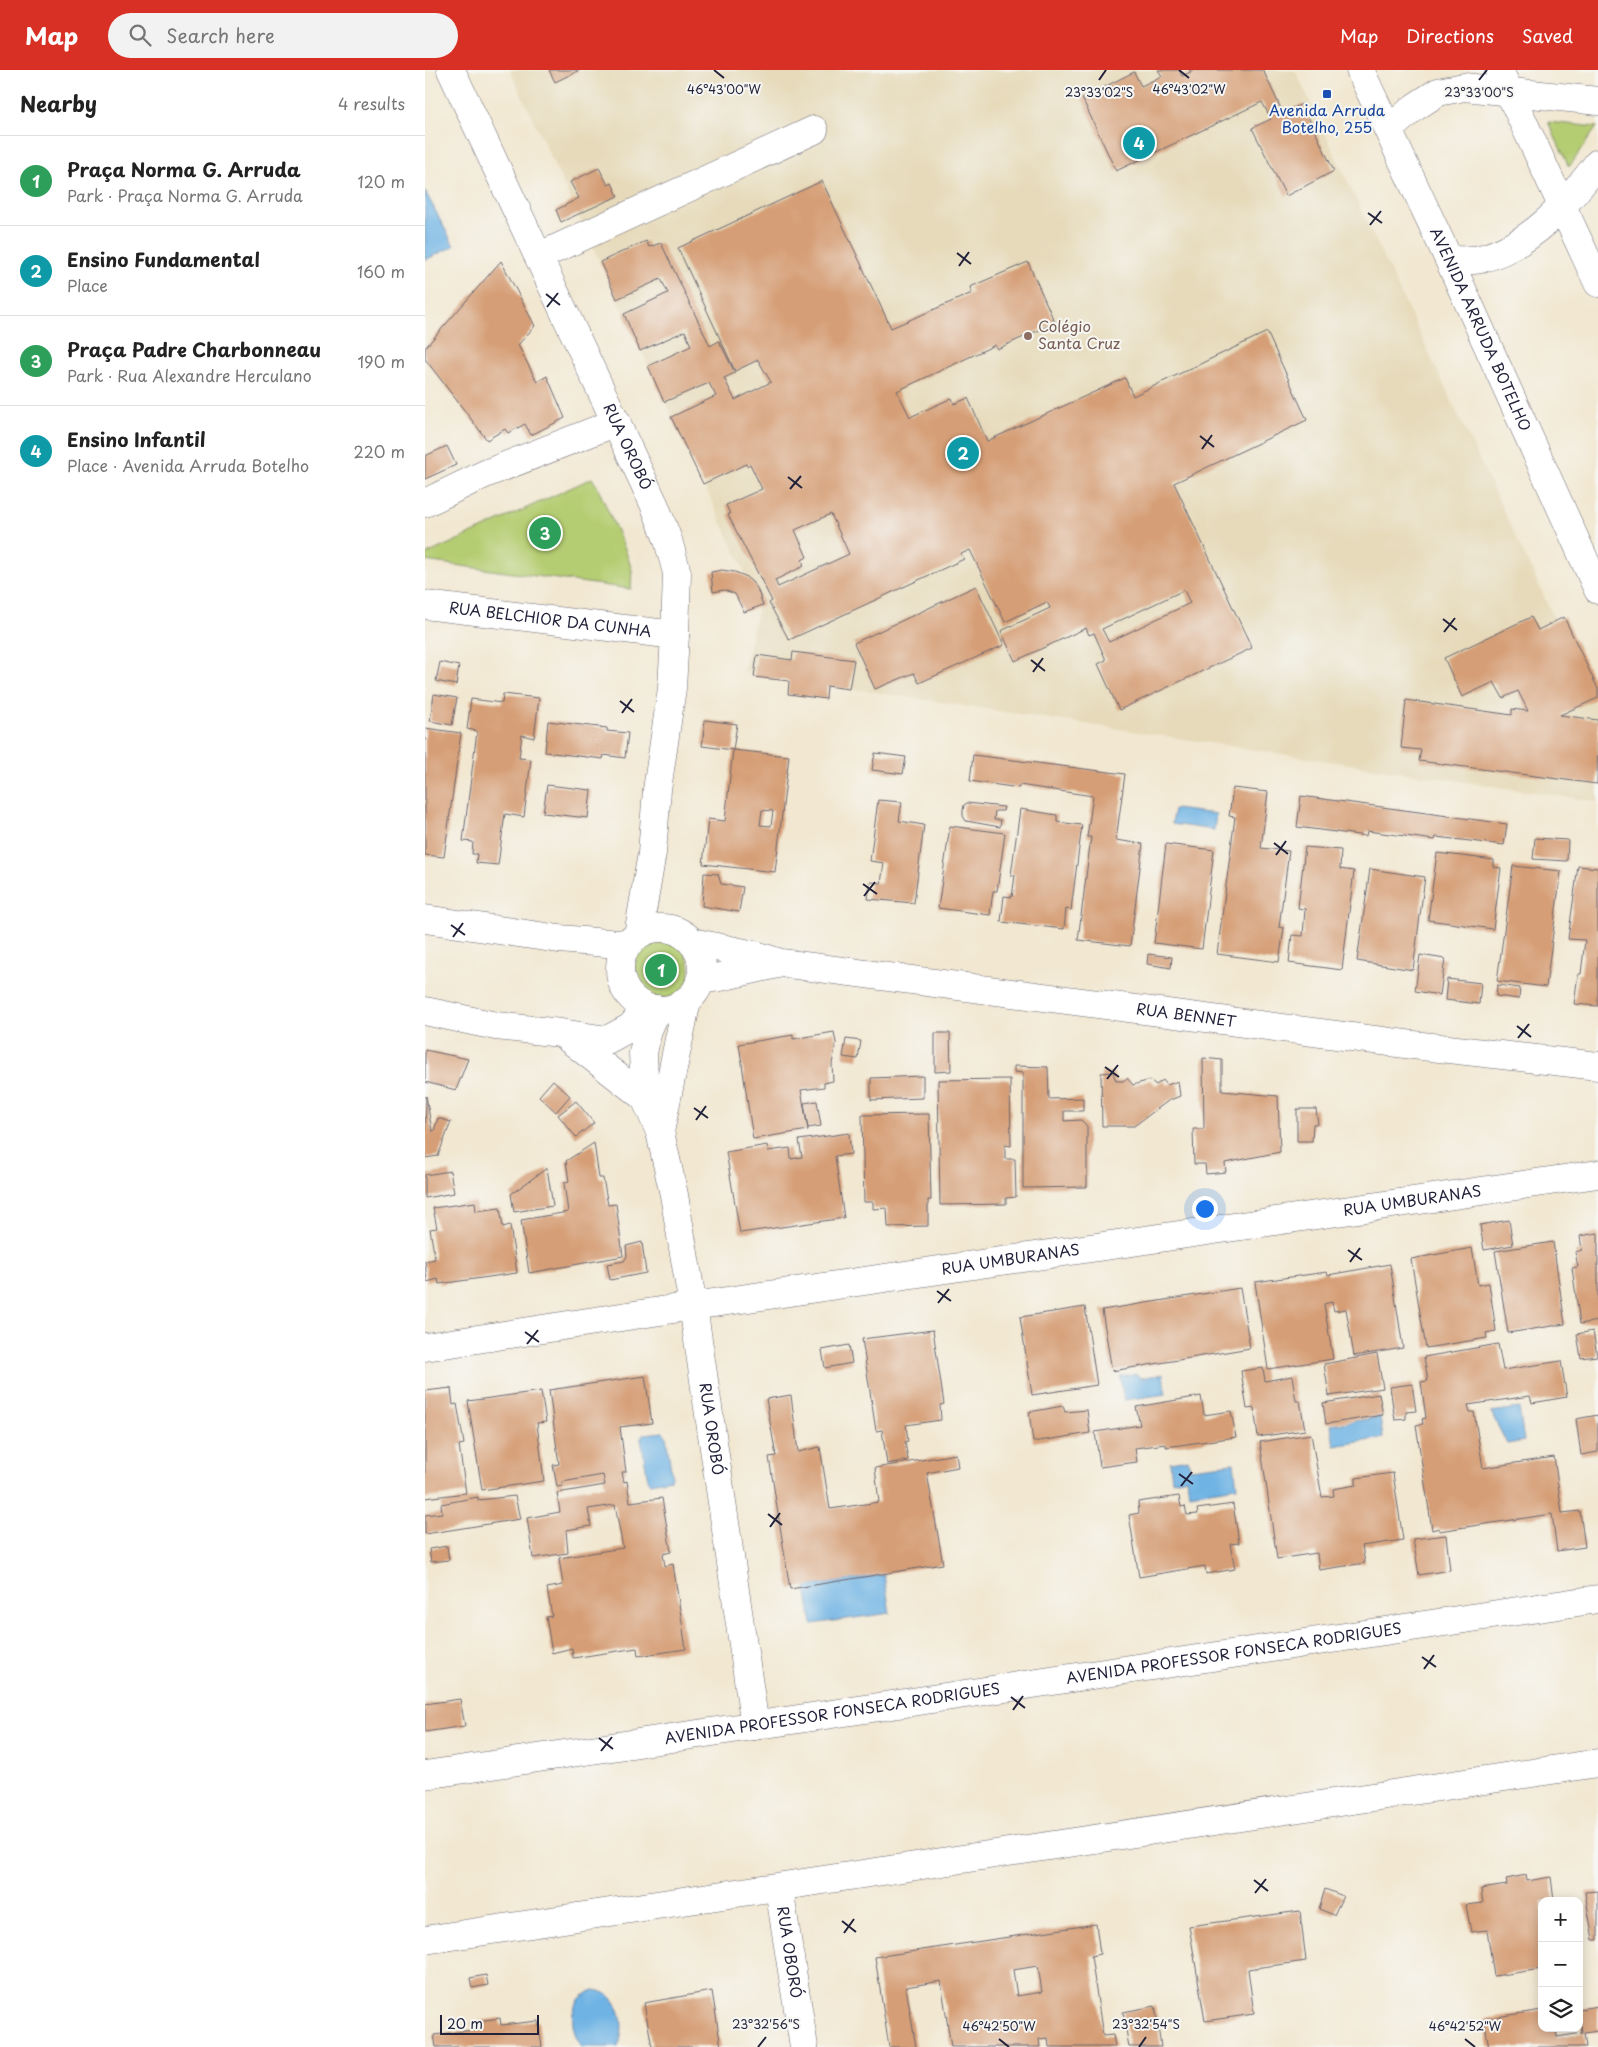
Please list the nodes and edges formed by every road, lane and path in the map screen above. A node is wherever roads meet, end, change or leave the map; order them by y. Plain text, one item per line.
1 (451, 70) edge
2 (1360, 70) edge
3 (1503, 81) edge
4 (1598, 101) edge
5 (1389, 129) junction
6 (814, 130) dead end
7 (1594, 173) edge
8 (1562, 207) junction
9 (539, 256) junction
10 (1449, 260) junction
11 (1598, 282) edge
12 (617, 422) junction
13 (425, 503) edge
14 (1598, 590) edge
15 (425, 605) edge
16 (675, 635) junction
17 (652, 853) junction
18 (425, 919) edge
19 (686, 937) junction
20 (559, 938) junction
21 (634, 939) junction
22 (781, 964) junction
23 (622, 981) junction
24 (694, 990) junction
25 (650, 1007) junction
26 (425, 1011) edge
27 (561, 1033) junction
28 (1596, 1068) edge
29 (645, 1098) junction
30 (660, 1132) junction
31 (1598, 1174) edge
32 (693, 1306) junction
33 (425, 1347) edge
34 (1598, 1599) edge
35 (755, 1726) junction
36 (1598, 1764) edge
37 (425, 1775) edge
38 (779, 1888) junction
39 (425, 1940) edge
40 (803, 2047) edge

1 - 9 main road, RUA OROBÓ
2 - 5 main road, AVENIDA ARRUDA BOTELHO
3 - 4 main road
3 - 5 main road
3 - 8 main road
5 - 10 main road, AVENIDA ARRUDA BOTELHO
6 - 9 main road
7 - 8 main road
8 - 10 main road
8 - 11 main road
9 - 12 main road, RUA OROBÓ
10 - 14 main road, AVENIDA ARRUDA BOTELHO
12 - 13 main road
12 - 16 main road, RUA OROBÓ
15 - 16 main road, RUA BELCHIOR DA CUNHA
16 - 17 main road, RUA OROBÓ
17 - 19 main road, RUA OROBÓ
17 - 21 main road, RUA OROBÓ
18 - 20 main road
19 - 21 main road
19 - 22 main road, RUA BENNET
19 - 24 main road
20 - 21 main road
20 - 23 main road
21 - 23 main road
22 - 24 main road, RUA BENNET
22 - 28 main road, RUA BENNET
23 - 25 main road
24 - 25 main road
24 - 30 main road, RUA OROBÓ
25 - 27 main road
25 - 29 main road, RUA OROBÓ
26 - 27 main road
27 - 29 main road
29 - 30 main road, RUA OROBÓ
30 - 32 main road, RUA OROBÓ
31 - 32 main road, RUA UMBURANAS
32 - 33 main road, RUA UMBURANAS
32 - 35 main road, RUA OROBÓ
34 - 35 main road, AVENIDA PROFESSOR FONSECA RODRIGUES
35 - 37 main road, AVENIDA PROFESSOR FONSECA RODRIGUES
36 - 38 main road
38 - 39 main road
38 - 40 main road, RUA OBORÓ

